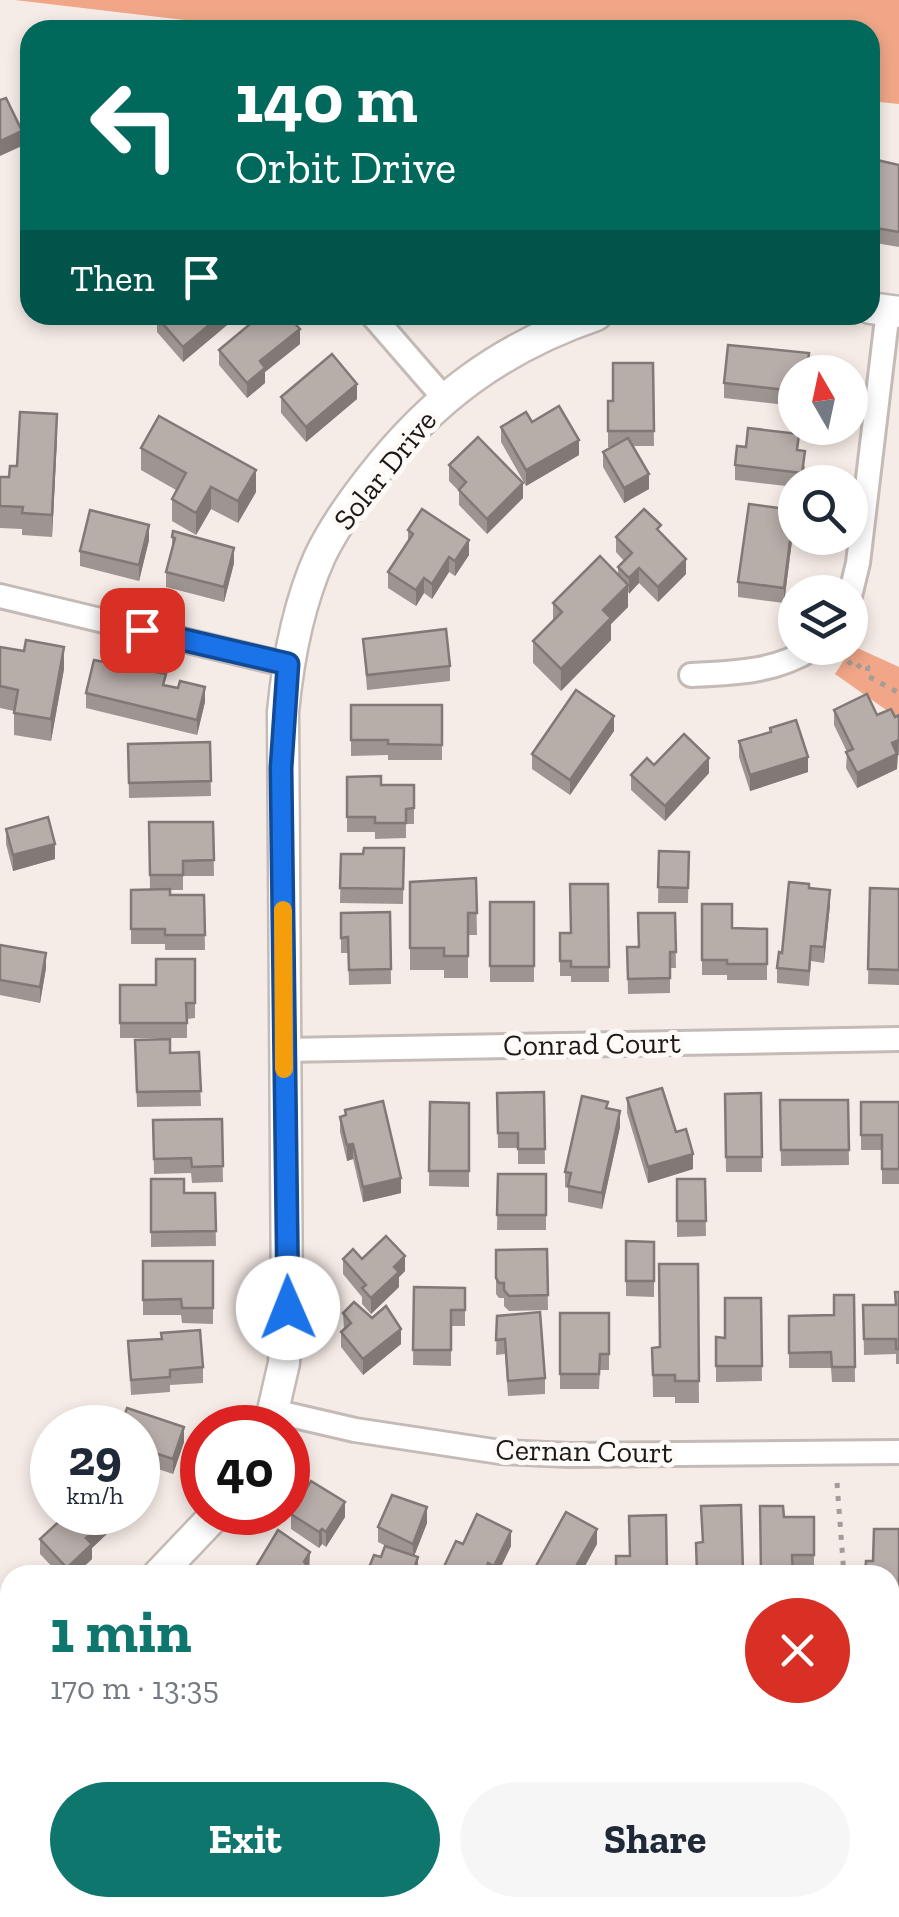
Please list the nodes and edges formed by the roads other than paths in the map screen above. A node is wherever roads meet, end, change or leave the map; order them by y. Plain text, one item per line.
1 (886, 310) edge
2 (381, 325) edge
3 (567, 325) edge
4 (444, 398) junction
5 (855, 575) edge
6 (0, 596) edge
7 (288, 664) junction
8 (778, 664) edge
9 (692, 675) dead end
10 (899, 1039) edge
11 (284, 1050) junction
12 (274, 1405) edge
13 (310, 1424) edge
14 (899, 1452) edge
15 (196, 1535) edge
16 (168, 1565) edge

1 - 5 street
2 - 4 street
3 - 4 street, Solar Drive
4 - 7 street, Solar Drive
6 - 7 street
7 - 11 street, Solar Drive
8 - 9 street
10 - 11 street, Conrad Court
11 - 12 street, Solar Drive
13 - 14 street, Cernan Court
15 - 16 street

